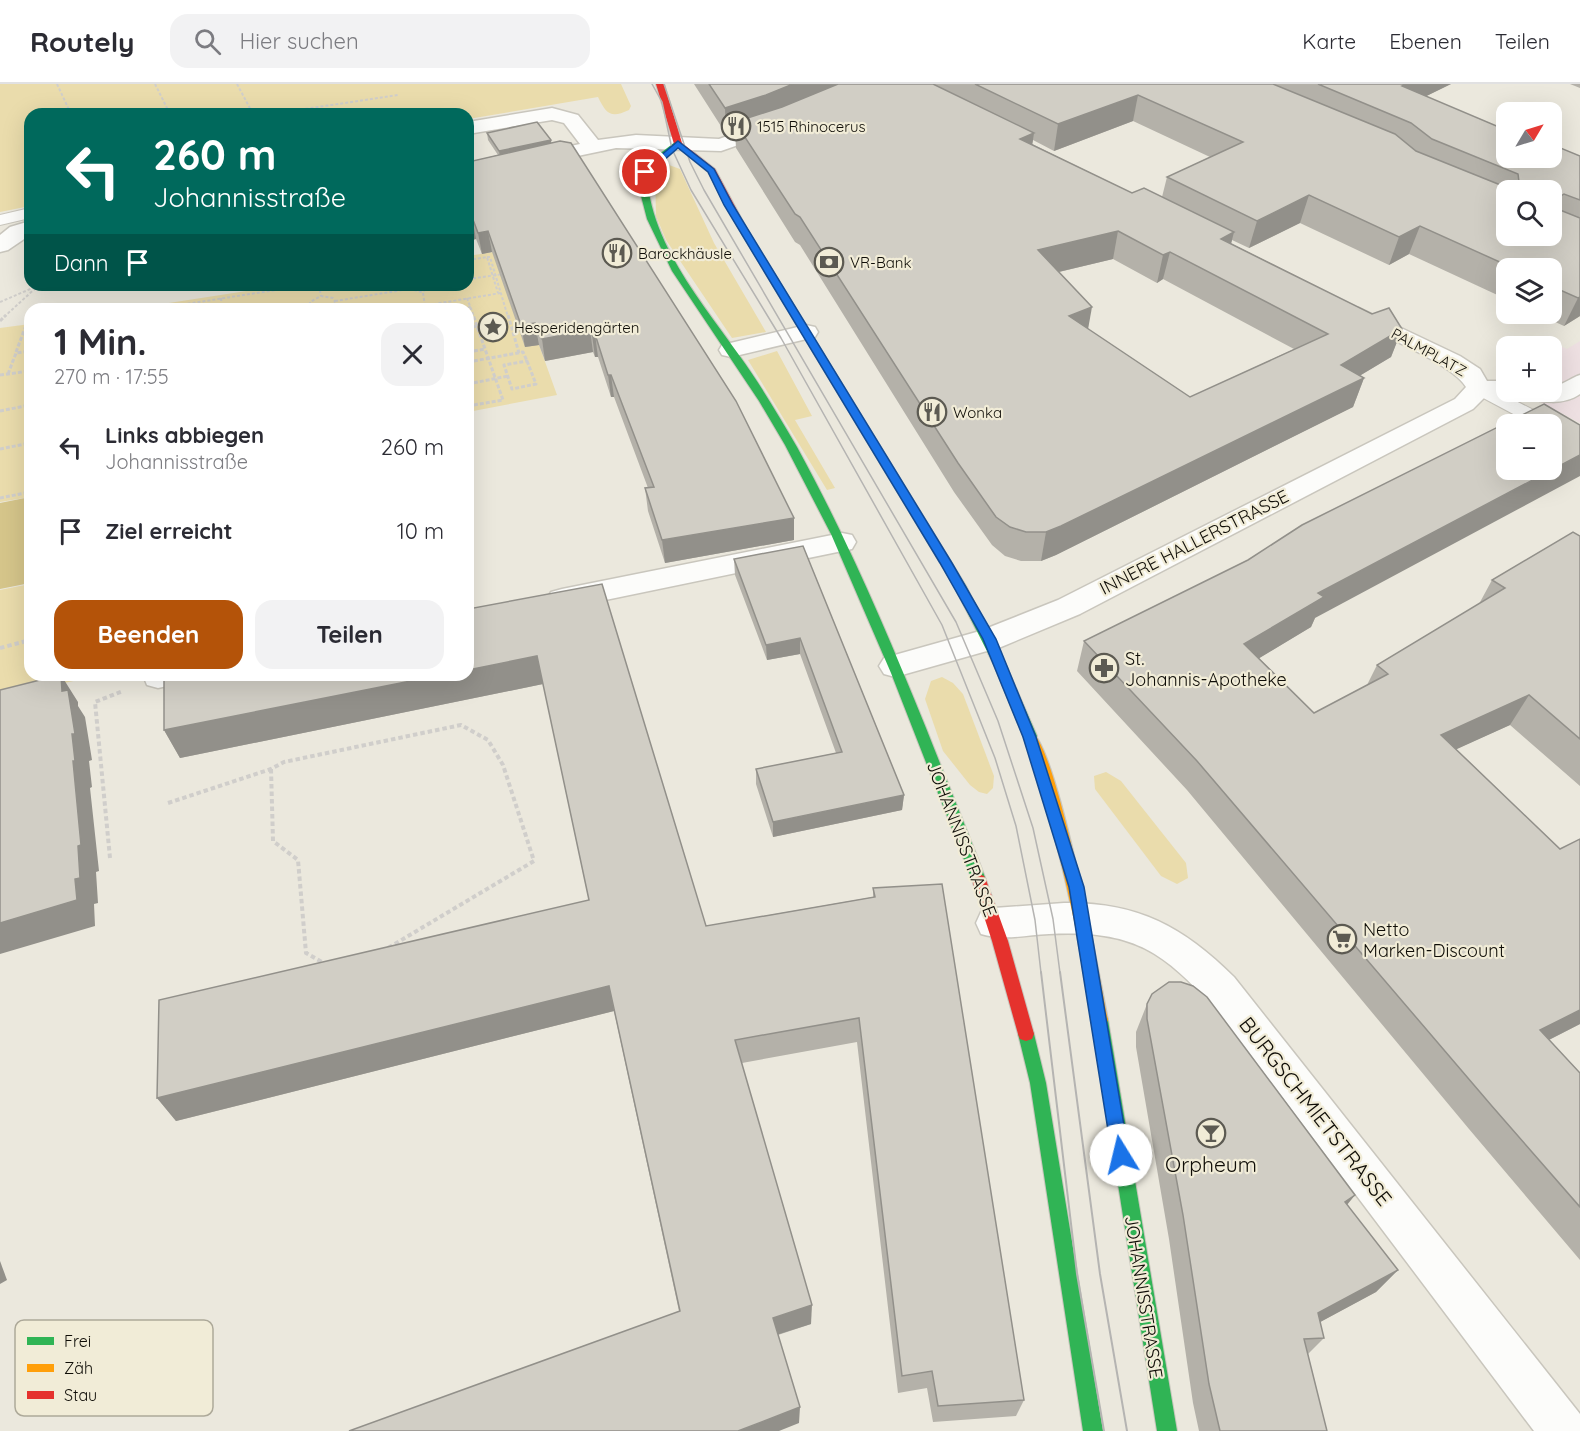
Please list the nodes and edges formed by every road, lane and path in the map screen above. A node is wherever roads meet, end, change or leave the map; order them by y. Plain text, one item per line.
1 (57, 84) edge
2 (155, 84) edge
3 (237, 84) edge
4 (660, 84) edge
5 (398, 95) dead end
6 (68, 108) edge
7 (167, 108) edge
8 (250, 108) edge
9 (311, 108) edge
10 (795, 118) edge
11 (474, 127) edge
12 (678, 144) junction
13 (592, 146) junction
14 (474, 172) edge
15 (24, 214) edge
16 (0, 220) edge
17 (24, 230) edge
18 (0, 245) edge
19 (474, 259) edge
20 (509, 273) edge
21 (494, 275) junction
22 (474, 278) edge
23 (25, 291) edge
24 (32, 291) edge
25 (268, 291) edge
26 (320, 291) edge
27 (388, 291) edge
28 (413, 291) edge
29 (426, 291) edge
30 (423, 292) junction
31 (500, 293) junction
32 (321, 296) junction
33 (221, 298) junction
34 (467, 298) junction
35 (335, 301) joint
36 (0, 302) edge
37 (190, 303) edge
38 (221, 303) edge
39 (310, 303) edge
40 (425, 303) edge
41 (441, 303) edge
42 (469, 303) edge
43 (1341, 306) edge
44 (474, 316) edge
45 (0, 321) edge
46 (477, 326) junction
47 (474, 327) edge
48 (806, 332) junction
49 (24, 333) edge
50 (485, 349) junction
51 (731, 350) junction
52 (474, 351) edge
53 (24, 352) edge
54 (16, 353) junction
55 (519, 353) junction
56 (489, 358) junction
57 (527, 360) junction
58 (474, 361) edge
59 (24, 372) edge
60 (9, 374) junction
61 (0, 375) edge
62 (508, 376) junction
63 (495, 379) junction
64 (474, 383) edge
65 (1580, 383) edge
66 (1492, 388) edge
67 (1562, 395) edge
68 (474, 405) edge
69 (24, 406) edge
70 (0, 411) edge
71 (1532, 414) edge
72 (24, 444) edge
73 (0, 448) edge
74 (24, 493) edge
75 (0, 498) edge
76 (842, 542) junction
77 (536, 604) edge
78 (990, 639) junction
79 (24, 642) edge
80 (0, 648) edge
81 (895, 666) junction
82 (151, 681) edge
83 (271, 769) junction
84 (168, 803) dead end
85 (110, 858) dead end
86 (1083, 919) junction
87 (994, 923) junction
88 (381, 952) edge
89 (336, 970) edge
90 (1093, 1431) edge
91 (1167, 1431) edge
92 (1563, 1431) edge

1 - 6 path
2 - 7 path
3 - 8 path
4 - 12 main road
5 - 9 path
10 - 12 street
11 - 13 street
12 - 13 street
12 - 48 main road, JOHANNISSTRASSE
12 - 51 main road, JOHANNISSTRASSE
13 - 14 street
15 - 16 lane
17 - 18 street
19 - 21 path
20 - 21 path
21 - 22 path
21 - 31 path
23 - 36 path
24 - 45 path
25 - 33 path
26 - 32 path
27 - 35 path
28 - 30 path
29 - 30 path
30 - 40 path
31 - 34 path
31 - 55 path
32 - 35 path
32 - 39 path
33 - 37 path
33 - 38 path
34 - 41 path
34 - 42 path
43 - 66 street, PALMPLATZ
44 - 46 path
46 - 47 path
46 - 50 path
48 - 51 street
48 - 78 main road, JOHANNISSTRASSE
49 - 54 path
50 - 52 path
50 - 56 path
51 - 76 main road, JOHANNISSTRASSE
53 - 54 path
54 - 60 path
55 - 56 path
55 - 57 path
56 - 58 path
56 - 63 path
57 - 62 path
57 - 62 path
59 - 60 path
60 - 61 path
62 - 63 path
63 - 64 path
63 - 68 path
65 - 67 street
66 - 71 lane
66 - 78 street, INNERE HALLERSTRASSE
69 - 70 path
72 - 73 path
74 - 75 path
76 - 77 street
76 - 81 main road, JOHANNISSTRASSE
78 - 81 street, INNERE HALLERSTRASSE
78 - 86 main road, JOHANNISSTRASSE
79 - 80 path
81 - 87 main road, JOHANNISSTRASSE
82 - 85 path
83 - 84 path
83 - 88 path
83 - 89 path
86 - 87 street, BURGSCHMIETSTRASSE
86 - 91 main road, JOHANNISSTRASSE
86 - 92 street, BURGSCHMIETSTRASSE
87 - 90 main road, JOHANNISSTRASSE

